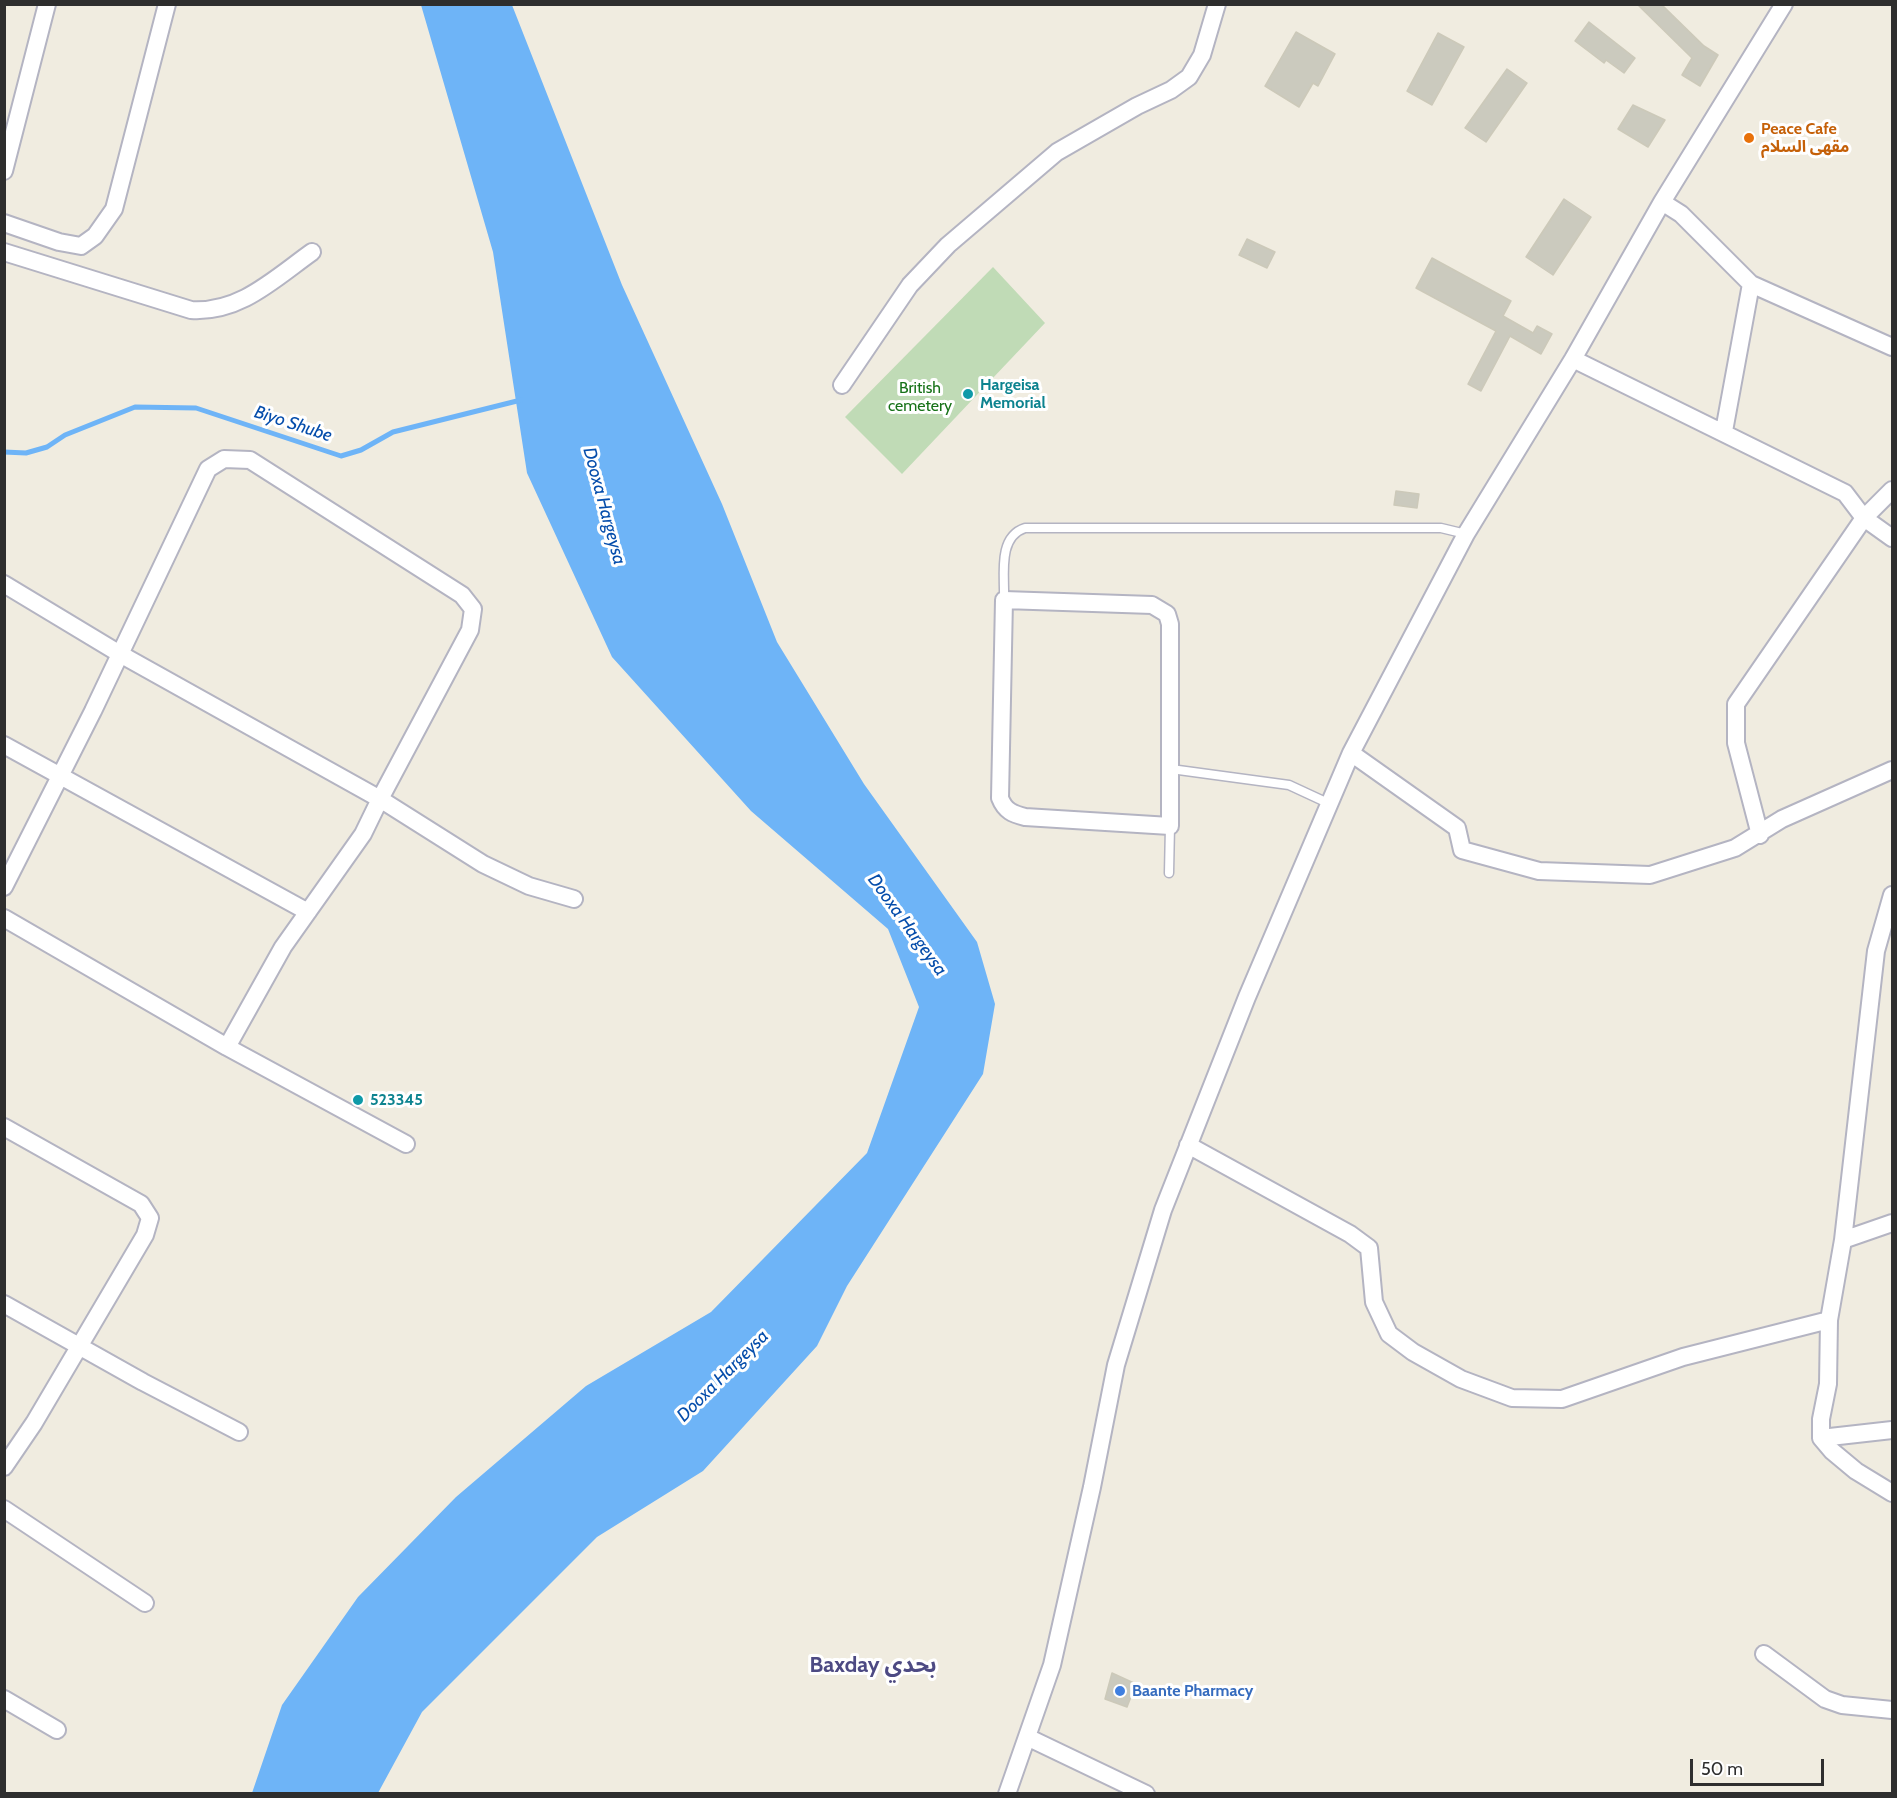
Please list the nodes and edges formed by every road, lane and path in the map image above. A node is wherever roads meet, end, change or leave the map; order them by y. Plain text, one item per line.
1 (47, 4) edge
2 (167, 4) edge
3 (1217, 4) edge
4 (1784, 4) edge
5 (4, 171) edge
6 (1662, 202) junction
7 (4, 223) edge
8 (4, 252) edge
9 (312, 252) dead end
10 (1751, 284) junction
11 (1893, 346) edge
12 (1573, 359) junction
13 (842, 385) dead end
14 (1724, 431) junction
15 (1893, 490) edge
16 (1864, 519) junction
17 (1466, 534) junction
18 (1893, 538) edge
19 (4, 584) edge
20 (1004, 600) junction
21 (120, 654) junction
22 (4, 745) edge
23 (1351, 753) junction
24 (1171, 769) junction
25 (1893, 770) edge
26 (62, 774) junction
27 (380, 799) junction
28 (1330, 804) junction
29 (1170, 826) junction
30 (1760, 835) junction
31 (1169, 873) dead end
32 (4, 887) edge
33 (1893, 895) edge
34 (574, 899) dead end
35 (308, 912) junction
36 (4, 918) edge
37 (227, 1047) junction
38 (4, 1127) edge
39 (406, 1144) dead end
40 (1188, 1145) junction
41 (1893, 1223) edge
42 (1843, 1240) junction
43 (4, 1304) edge
44 (1829, 1320) junction
45 (78, 1346) junction
46 (1893, 1430) edge
47 (239, 1432) dead end
48 (1821, 1438) junction
49 (4, 1467) edge
50 (1893, 1494) edge
51 (4, 1509) edge
52 (145, 1603) dead end
53 (1764, 1654) dead end
54 (4, 1699) edge
55 (1893, 1710) edge
56 (57, 1730) dead end
57 (1027, 1737) junction
58 (1007, 1794) edge
59 (1146, 1794) edge

1 - 5 street
2 - 7 street
3 - 13 street
4 - 6 street
6 - 10 street
6 - 12 street
8 - 9 street
10 - 11 street
10 - 14 street
12 - 14 street
12 - 17 street
14 - 16 street
15 - 16 street
16 - 18 street
16 - 30 street
17 - 20 lane
17 - 23 street
19 - 21 street
20 - 24 street
20 - 29 street
21 - 26 street
21 - 27 street
21 - 27 street
22 - 26 street
23 - 28 street
23 - 30 street
24 - 28 lane
24 - 29 street
25 - 30 street
26 - 32 street
26 - 35 street
27 - 34 street
27 - 35 street
28 - 40 street
29 - 31 lane
33 - 42 street
35 - 37 street
36 - 37 street
37 - 39 street
38 - 45 street
40 - 44 street
40 - 57 street
41 - 42 street
42 - 44 street
43 - 45 street
44 - 48 street
45 - 47 street
45 - 49 street
46 - 48 street
48 - 50 street
51 - 52 street
53 - 55 street
54 - 56 street
57 - 58 street
57 - 59 street

